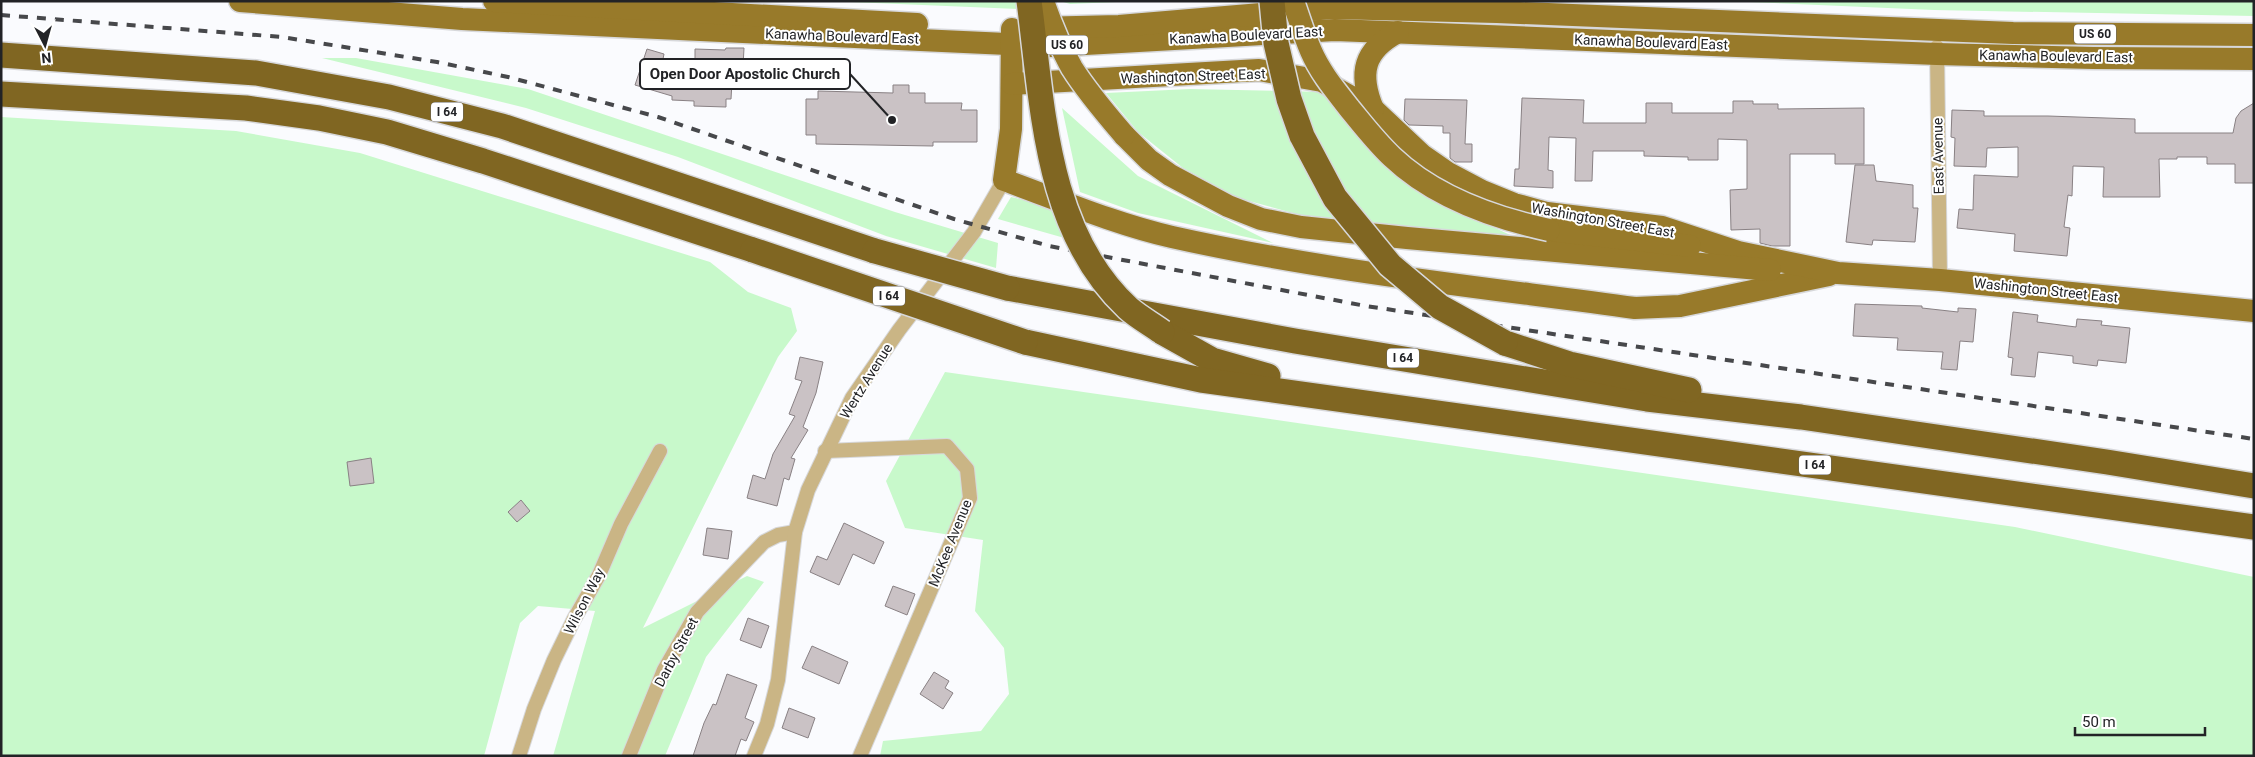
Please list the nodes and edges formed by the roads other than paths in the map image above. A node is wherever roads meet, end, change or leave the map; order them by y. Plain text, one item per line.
1 (240, 1) edge
2 (494, 1) edge
3 (1029, 1) edge
4 (1043, 1) edge
5 (1272, 1) edge
6 (1293, 1) edge
7 (1936, 31) junction
8 (1398, 32) junction
9 (2254, 35) edge
10 (1012, 36) junction
11 (1937, 54) junction
12 (1, 55) edge
13 (2254, 59) edge
14 (1012, 84) junction
15 (1, 94) edge
16 (1373, 109) junction
17 (1004, 180) junction
18 (1738, 252) junction
19 (1838, 273) junction
20 (1940, 280) junction
21 (2254, 311) edge
22 (1375, 404) junction
23 (1801, 417) junction
24 (660, 451) dead end
25 (825, 451) junction
26 (2254, 486) edge
27 (2254, 527) edge
28 (795, 532) junction
29 (519, 756) edge
30 (629, 756) edge
31 (754, 756) edge
32 (860, 756) edge

1 - 10 main road, Kanawha Boulevard East / US 60
2 - 10 main road, Kanawha Boulevard East / US 60
3 - 22 highway, bridge
4 - 19 main road, bridge
5 - 23 highway, bridge
6 - 18 main road, bridge
7 - 9 main road, Kanawha Boulevard East / US 60
7 - 10 main road, Kanawha Boulevard East / US 60
7 - 11 street, East Avenue
8 - 10 main road, Kanawha Boulevard East / US 60
8 - 11 main road, Kanawha Boulevard East / US 60
8 - 16 main road
10 - 14 main road, Wertz Avenue
11 - 13 main road, Kanawha Boulevard East / US 60
11 - 20 street, East Avenue
12 - 23 highway, I 64, bridge
14 - 16 main road, Washington Street East
14 - 17 main road, Wertz Avenue
15 - 22 highway, I 64, bridge
16 - 18 main road, Washington Street East
17 - 19 main road, Washington Street East
17 - 25 street, Wertz Avenue
18 - 19 main road, Washington Street East
19 - 20 main road, Washington Street East
20 - 21 main road, Washington Street East
22 - 27 highway, I 64
23 - 26 highway, I 64
24 - 29 street, Wilson Way
25 - 28 street, Wertz Avenue
25 - 32 street, McKee Avenue
28 - 30 street, Darby Street
28 - 31 street, Wertz Avenue

